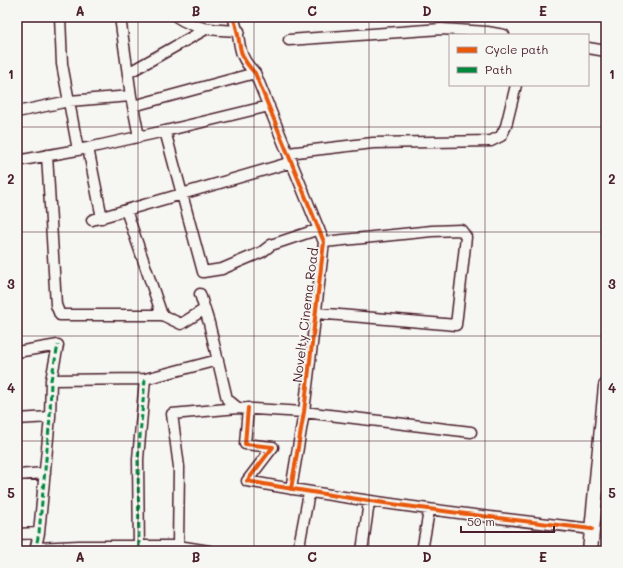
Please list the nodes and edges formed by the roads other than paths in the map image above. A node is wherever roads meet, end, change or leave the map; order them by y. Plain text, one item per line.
1 (60, 17) edge
2 (120, 17) edge
3 (177, 17) edge
4 (233, 17) edge
5 (206, 29) junction
6 (239, 31) junction
7 (498, 34) edge
8 (289, 40) dead end
9 (589, 48) edge
10 (606, 51) edge
11 (128, 73) junction
12 (256, 73) junction
13 (516, 86) edge
14 (131, 96) junction
15 (69, 101) junction
16 (133, 106) junction
17 (269, 106) junction
18 (17, 112) edge
19 (165, 131) junction
20 (139, 137) junction
21 (83, 149) junction
22 (47, 155) junction
23 (290, 158) junction
24 (17, 161) edge
25 (182, 194) junction
26 (126, 210) junction
27 (319, 229) junction
28 (324, 242) junction
29 (200, 294) dead end
30 (205, 309) junction
31 (316, 313) junction
32 (162, 315) junction
33 (17, 352) edge
34 (218, 360) junction
35 (145, 379) junction
36 (51, 380) junction
37 (606, 386) edge
38 (238, 408) junction
39 (248, 408) junction
40 (304, 412) junction
41 (50, 417) junction
42 (17, 419) edge
43 (471, 432) dead end
44 (45, 473) junction
45 (17, 475) edge
46 (291, 489) junction
47 (309, 493) junction
48 (369, 502) junction
49 (429, 511) junction
50 (592, 529) junction
51 (39, 533) junction
52 (17, 534) edge
53 (178, 546) junction
54 (79, 548) edge
55 (139, 549) edge
56 (36, 550) edge
57 (209, 551) edge
58 (298, 551) edge
59 (362, 551) edge
60 (422, 551) edge
61 (590, 551) edge

1 - 15 street
2 - 11 street
3 - 5 street
4 - 6 street, Novelty Cinema Road
5 - 6 street
5 - 11 street
6 - 12 street, Novelty Cinema Road
7 - 8 street
9 - 10 street
11 - 14 street
12 - 16 street
12 - 17 street, Novelty Cinema Road
13 - 23 street
14 - 15 street
14 - 16 street
15 - 18 street
15 - 21 street
16 - 20 street
17 - 19 street
17 - 23 street, Novelty Cinema Road
19 - 20 street
19 - 25 street
20 - 21 street
21 - 22 street
21 - 26 street
22 - 24 street
22 - 32 street
23 - 25 street
23 - 27 street, Novelty Cinema Road
25 - 26 street
25 - 27 street
26 - 32 street
27 - 28 street, Novelty Cinema Road
28 - 31 street, Novelty Cinema Road
28 - 31 street
29 - 30 street
30 - 32 street
30 - 34 street
31 - 40 street, Novelty Cinema Road
33 - 36 street
34 - 35 street
34 - 38 street
35 - 36 street
35 - 55 street
36 - 41 street
37 - 50 street
38 - 39 street
38 - 53 street
39 - 40 street
39 - 46 street
40 - 43 street
40 - 46 street, Novelty Cinema Road
41 - 42 street
41 - 44 street
44 - 45 street
44 - 51 street
46 - 47 street
47 - 48 street
47 - 58 street
48 - 49 street
48 - 59 street
49 - 50 street
49 - 60 street
50 - 61 street
51 - 52 street
51 - 56 street
53 - 55 street
53 - 57 street
54 - 55 street
54 - 56 street

